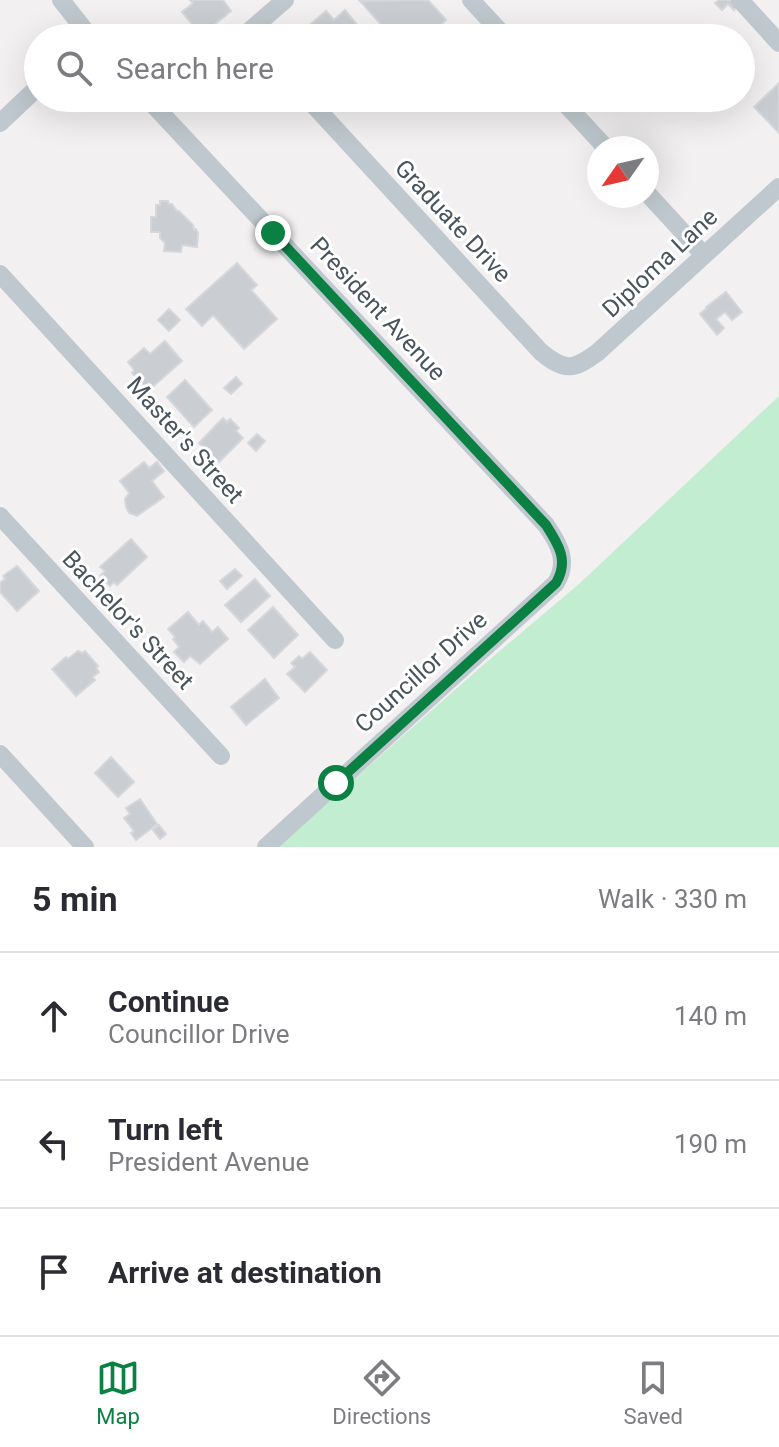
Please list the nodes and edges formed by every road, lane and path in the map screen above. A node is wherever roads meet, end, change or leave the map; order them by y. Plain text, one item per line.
1 (61, 0) edge
2 (285, 0) edge
3 (471, 0) edge
4 (740, 0) edge
5 (80, 24) edge
6 (261, 24) edge
7 (493, 24) edge
8 (779, 43) edge
9 (24, 100) edge
10 (160, 112) edge
11 (320, 112) edge
12 (573, 112) edge
13 (0, 123) edge
14 (595, 136) edge
15 (779, 187) edge
16 (659, 206) edge
17 (703, 254) junction
18 (0, 274) edge
19 (570, 368) joint
20 (0, 516) edge
21 (564, 559) joint
22 (335, 640) dead end
23 (0, 754) edge
24 (221, 756) dead end
25 (85, 847) edge
26 (266, 847) edge

1 - 5 street
2 - 6 street
3 - 7 street
4 - 8 street
9 - 13 street
10 - 21 street, President Avenue
11 - 19 street, Graduate Drive
12 - 14 street
15 - 17 street, Diploma Lane
16 - 17 street
17 - 19 street, Diploma Lane
18 - 22 street, Master's Street
20 - 24 street, Bachelor's Street
21 - 26 street, Councillor Drive
23 - 25 street

